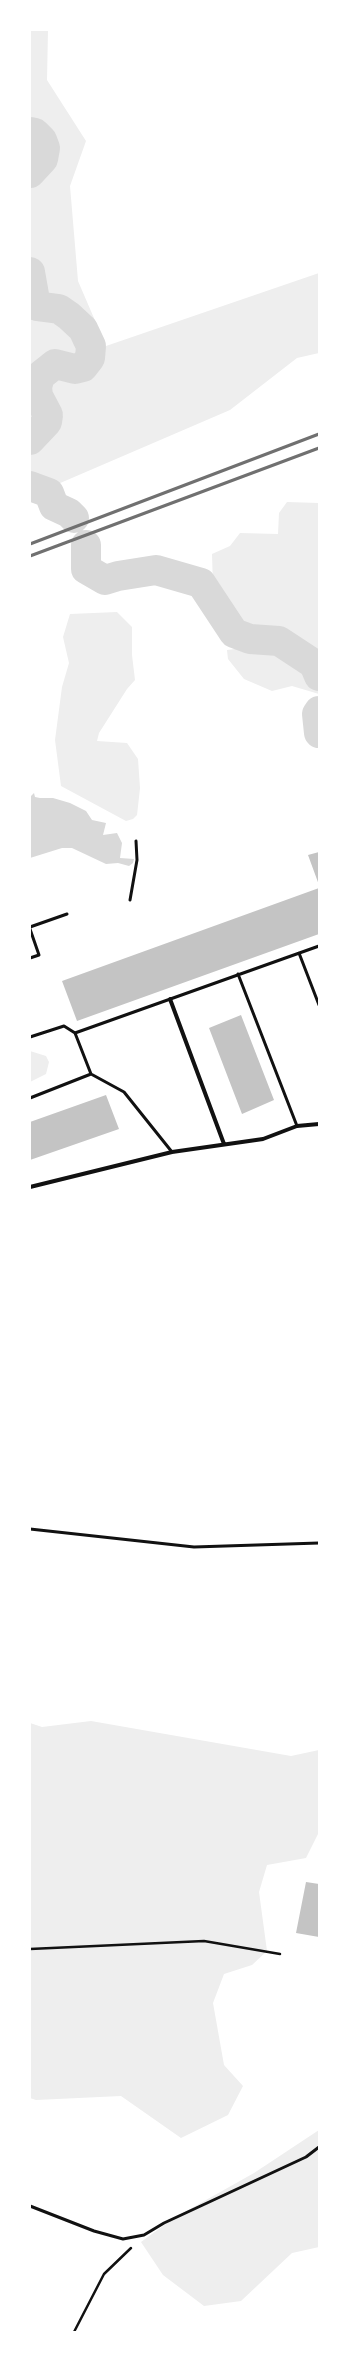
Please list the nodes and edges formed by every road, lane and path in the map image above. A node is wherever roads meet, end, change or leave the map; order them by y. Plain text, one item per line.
1 (136, 841) dead end
2 (130, 900) dead end
3 (67, 914) dead end
4 (30, 928) edge
5 (319, 946) edge
6 (299, 953) junction
7 (30, 958) edge
8 (238, 974) junction
9 (170, 999) junction
10 (319, 1005) edge
11 (75, 1033) junction
12 (30, 1037) edge
13 (91, 1074) junction
14 (30, 1098) edge
15 (319, 1124) edge
16 (297, 1126) junction
17 (224, 1144) junction
18 (172, 1152) junction
19 (30, 1187) edge
20 (30, 1528) edge
21 (319, 1543) edge
22 (30, 1949) edge
23 (280, 1954) dead end
24 (319, 2147) edge
25 (30, 2206) edge
26 (144, 2235) junction
27 (74, 2332) edge

1 - 2 lane
3 - 4 lane
4 - 7 lane
5 - 6 lane
6 - 8 lane
6 - 10 lane
8 - 9 lane
8 - 16 lane
9 - 11 lane
9 - 17 street
11 - 12 lane
11 - 13 lane
13 - 14 lane
13 - 18 lane
15 - 16 street
16 - 17 street
17 - 18 street
18 - 19 street
20 - 21 lane
22 - 23 path
24 - 26 lane
25 - 26 lane
26 - 27 path

